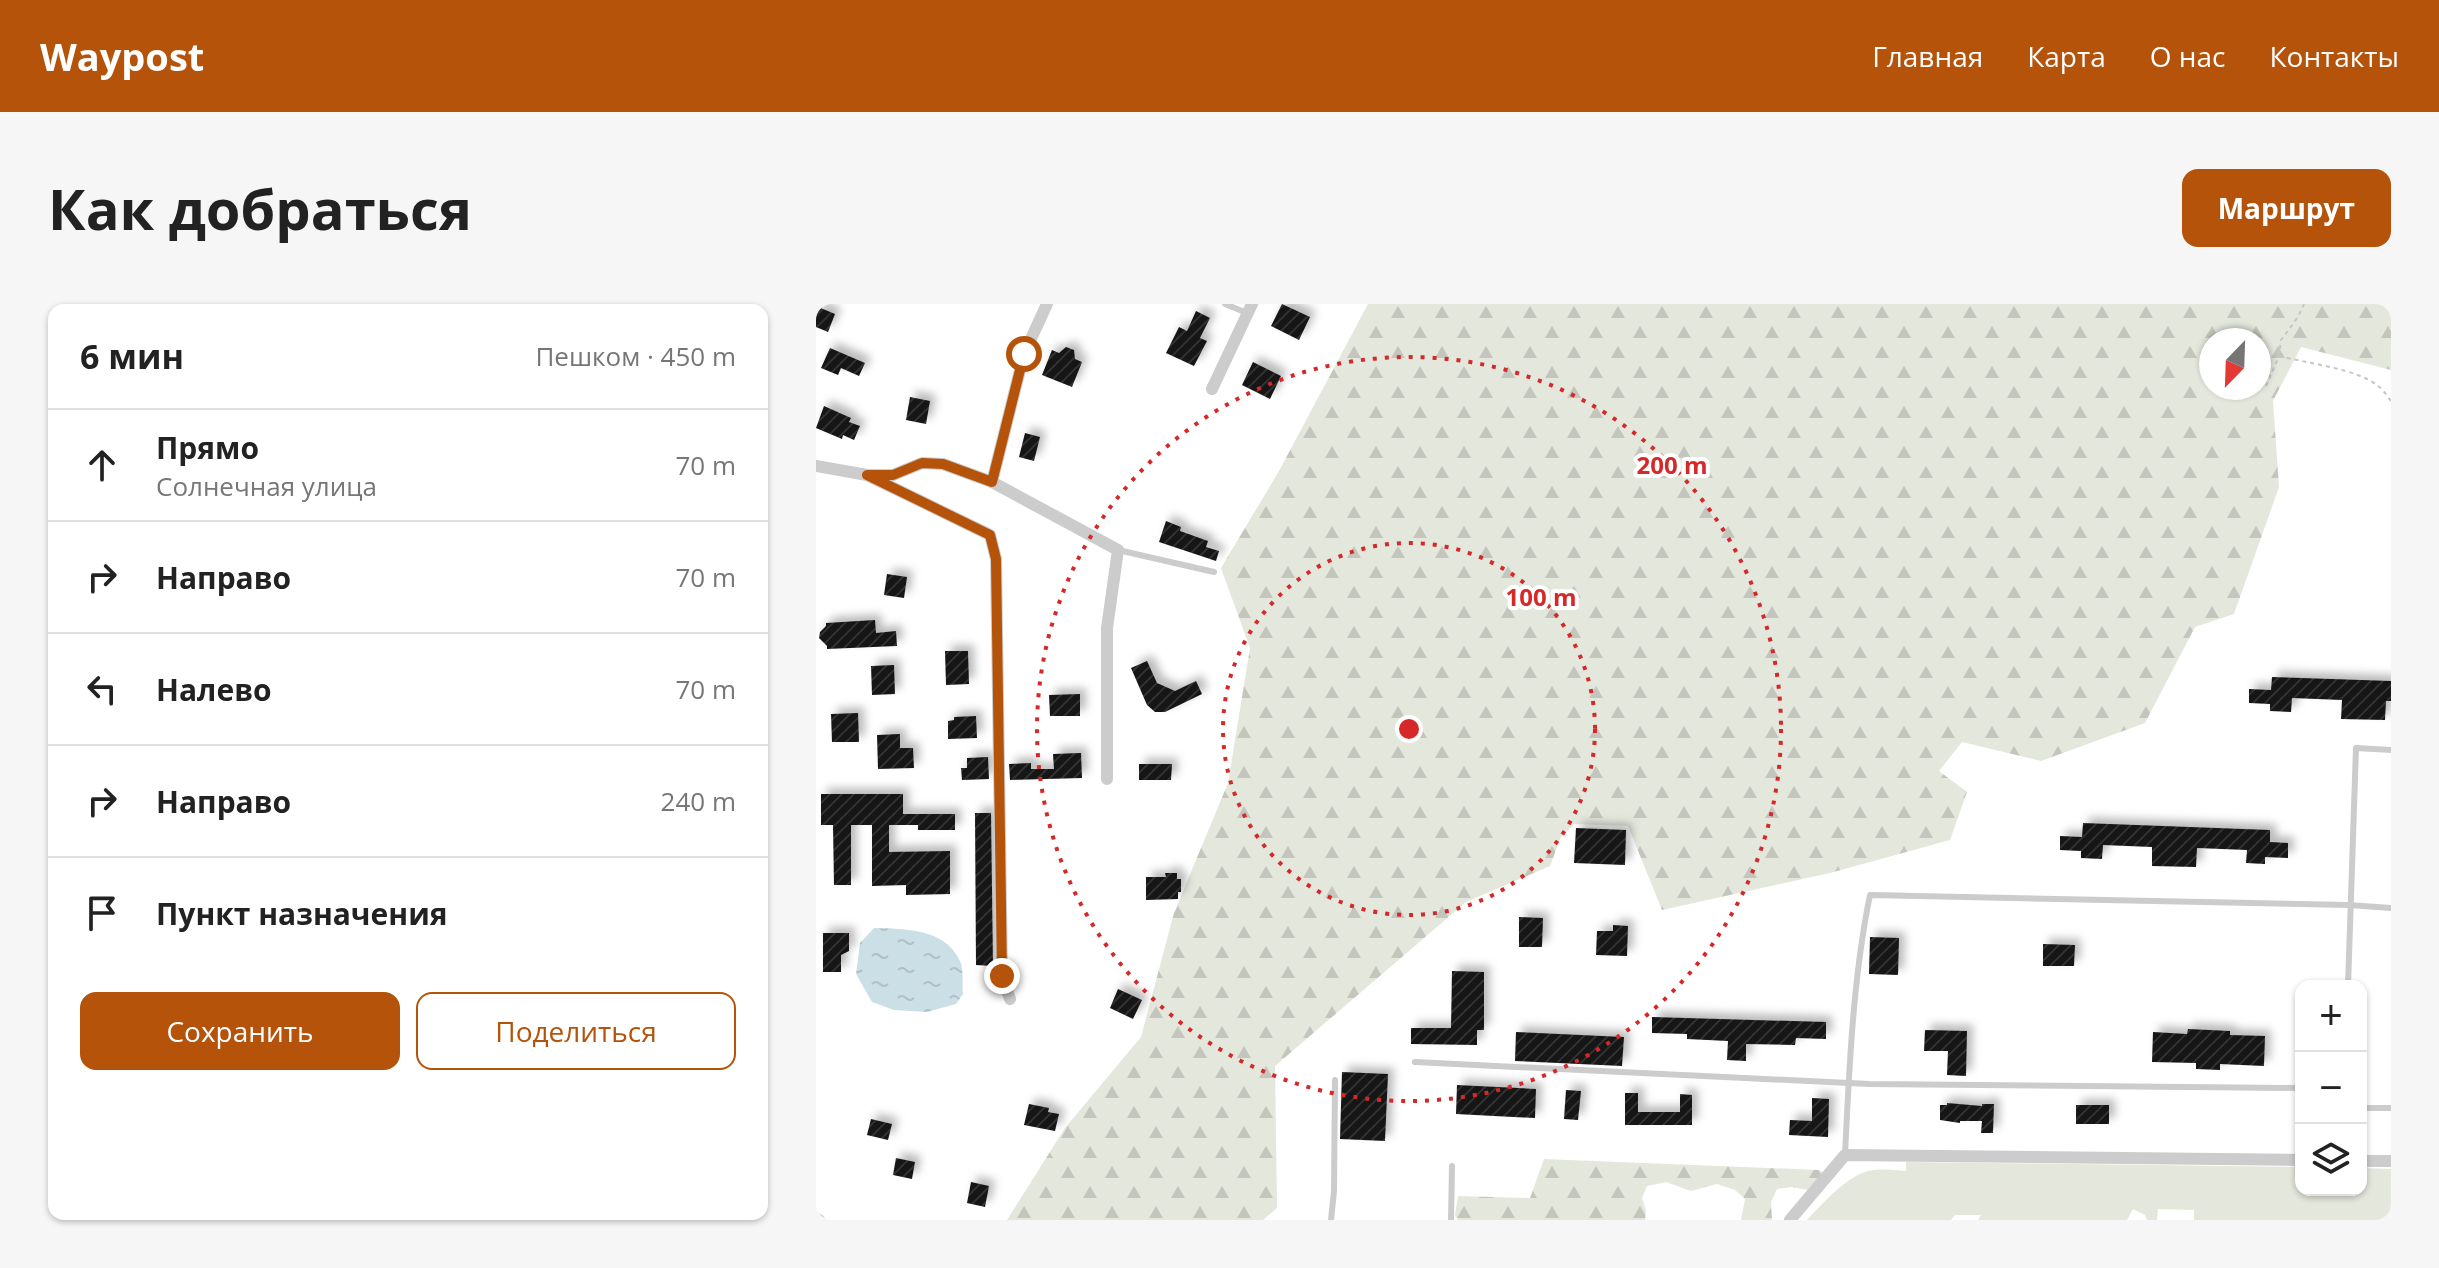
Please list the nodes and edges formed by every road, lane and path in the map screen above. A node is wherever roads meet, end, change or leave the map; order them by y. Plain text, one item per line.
1 (1047, 304) edge
2 (1225, 304) edge
3 (2304, 304) edge
4 (1249, 309) edge
5 (2279, 356) junction
6 (2271, 374) edge
7 (1212, 389) dead end
8 (2391, 401) edge
9 (816, 466) edge
10 (867, 475) junction
11 (992, 482) junction
12 (1118, 550) junction
13 (1214, 572) dead end
14 (2391, 750) edge
15 (1107, 779) dead end
16 (2349, 905) junction
17 (2391, 908) edge
18 (2348, 980) edge
19 (1010, 999) dead end
20 (1415, 1062) dead end
21 (1335, 1080) dead end
22 (1848, 1083) junction
23 (2295, 1088) edge
24 (2367, 1108) edge
25 (2391, 1108) edge
26 (1845, 1155) junction
27 (2295, 1160) edge
28 (2367, 1161) edge
29 (2391, 1161) edge
30 (1452, 1166) dead end
31 (1331, 1220) edge
32 (1451, 1220) edge
33 (1790, 1220) edge

1 - 11 street
2 - 4 lane
3 - 5 path
4 - 7 street
5 - 6 path
5 - 8 path
9 - 10 street
10 - 11 street
10 - 19 street
11 - 12 street
12 - 13 lane
12 - 15 street
14 - 16 lane
16 - 17 lane
16 - 18 lane
16 - 22 lane
20 - 22 lane
21 - 31 lane
22 - 23 lane
22 - 26 lane
24 - 25 lane
26 - 27 street
26 - 33 street
28 - 29 street
30 - 32 lane

